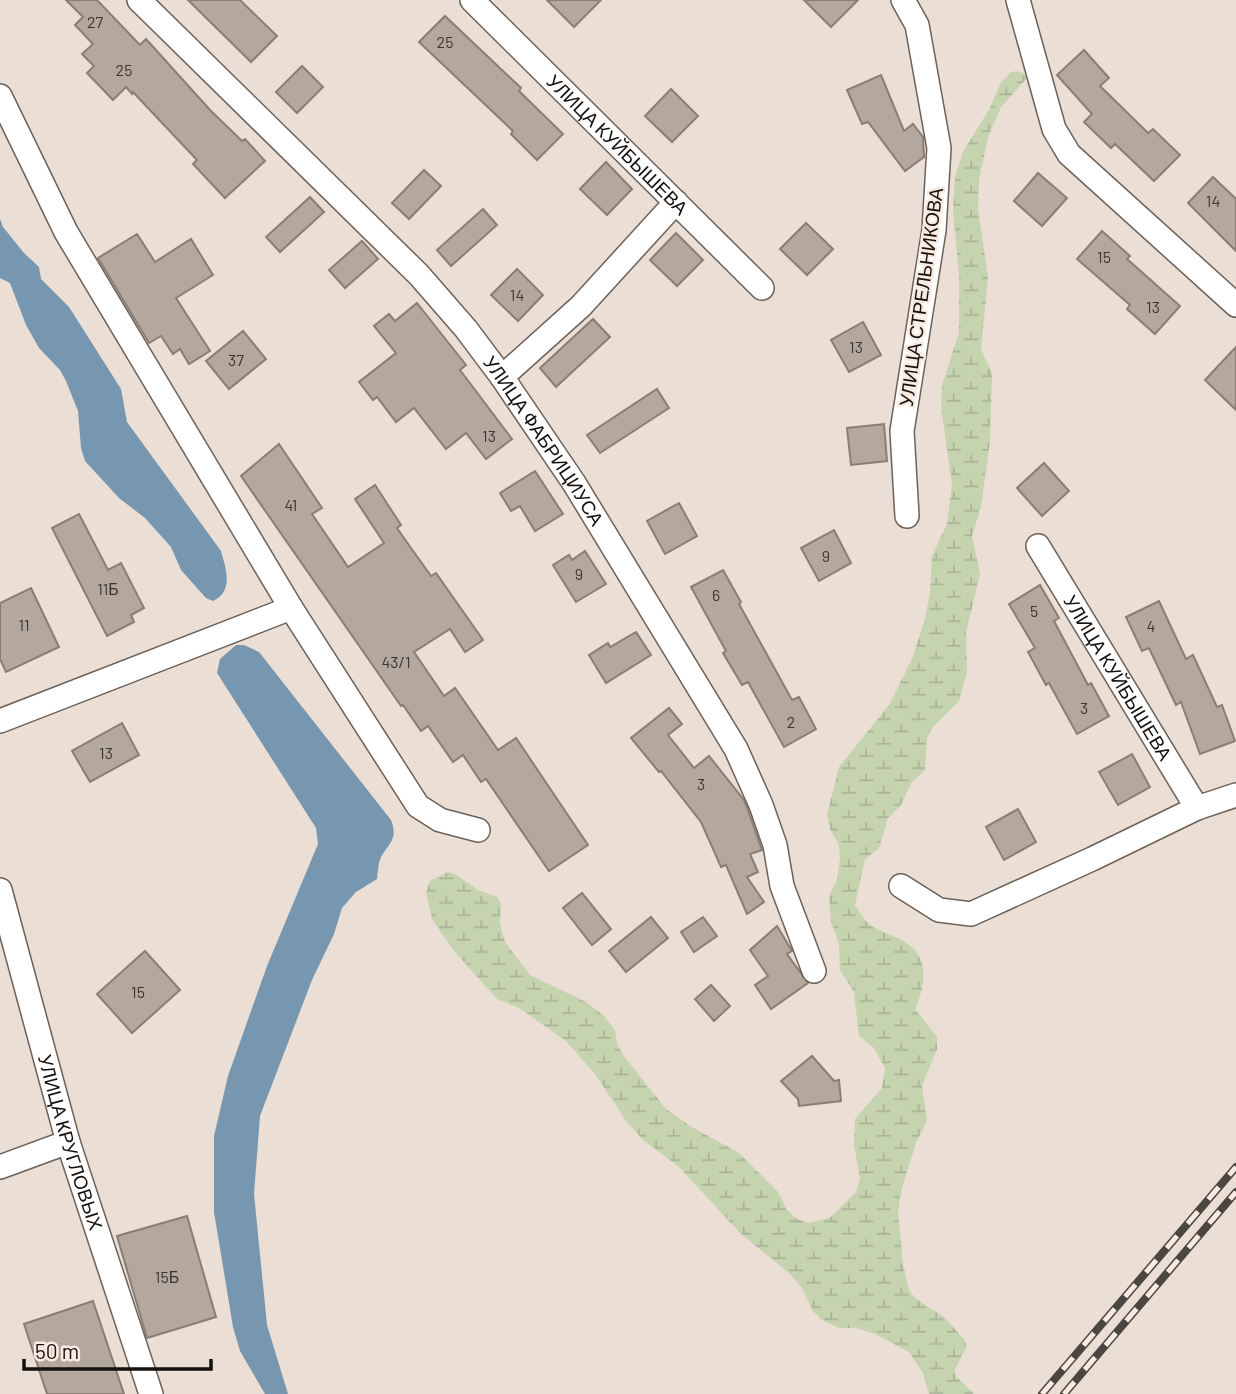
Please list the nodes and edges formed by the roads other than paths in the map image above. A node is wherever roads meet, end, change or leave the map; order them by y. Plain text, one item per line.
1 (139, 0) edge
2 (472, 0) edge
3 (903, 0) edge
4 (1018, 0) edge
5 (0, 96) edge
6 (676, 202) junction
7 (762, 288) dead end
8 (1236, 305) edge
9 (502, 377) junction
10 (906, 516) dead end
11 (1038, 546) dead end
12 (291, 608) junction
13 (0, 721) edge
14 (1236, 795) edge
15 (1197, 808) junction
16 (478, 830) dead end
17 (901, 886) dead end
18 (0, 890) edge
19 (814, 971) dead end
20 (68, 1142) junction
21 (0, 1167) edge
22 (151, 1394) edge

1 - 9 street, УЛИЦА ФАБРИЦИУСА
2 - 6 street, УЛИЦА КУЙБЫШЕВА
3 - 10 street, УЛИЦА СТРЕЛЬНИКОВА
4 - 8 street
5 - 12 street
6 - 7 street, УЛИЦА КУЙБЫШЕВА
6 - 9 street
9 - 19 street, УЛИЦА ФАБРИЦИУСА
11 - 15 street, УЛИЦА КУЙБЫШЕВА
12 - 13 street
12 - 16 street
14 - 15 street
15 - 17 street
18 - 20 street, УЛИЦА КРУГЛОВЫХ
20 - 21 street
20 - 22 street, УЛИЦА КРУГЛОВЫХ

